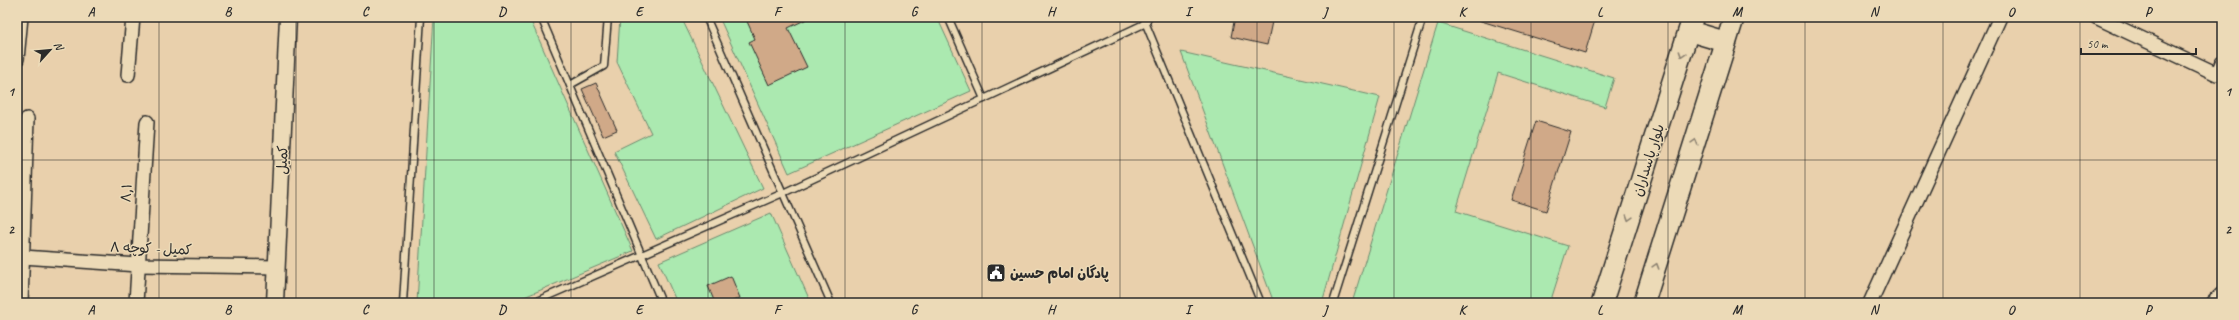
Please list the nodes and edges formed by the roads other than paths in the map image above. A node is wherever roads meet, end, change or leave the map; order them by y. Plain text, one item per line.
1 (21, 17) edge
2 (133, 17) edge
3 (288, 17) edge
4 (421, 17) edge
5 (541, 17) edge
6 (608, 17) edge
7 (706, 17) edge
8 (948, 17) edge
9 (1423, 17) edge
10 (1734, 17) edge
11 (2000, 17) edge
12 (2096, 17) edge
13 (1145, 19) edge
14 (1691, 24) edge
15 (1726, 42) junction
16 (17, 59) edge
17 (2222, 63) edge
18 (128, 75) dead end
19 (570, 85) junction
20 (984, 99) junction
21 (27, 119) dead end
22 (147, 122) dead end
23 (783, 193) junction
24 (642, 255) junction
25 (23, 257) junction
26 (138, 265) junction
27 (278, 267) junction
28 (2222, 294) edge
29 (21, 303) edge
30 (136, 303) edge
31 (275, 303) edge
32 (403, 303) edge
33 (532, 303) edge
34 (662, 303) edge
35 (831, 303) edge
36 (1261, 303) edge
37 (1333, 303) edge
38 (1602, 303) edge
39 (1644, 303) edge
40 (1870, 303) edge
41 (2213, 303) edge

1 - 16 street
2 - 18 street
3 - 27 street, کمیل
4 - 32 lane
5 - 19 lane
6 - 19 lane
7 - 23 lane
8 - 20 lane
9 - 37 lane
10 - 15 main road
11 - 40 street
12 - 17 street
13 - 20 lane
13 - 36 lane
14 - 15 main road
14 -> 38 main road, بلوار پاسداران
39 -> 15 main road
19 - 24 lane
20 - 23 lane
21 - 25 street
22 - 26 street, ۸٫۱
23 - 24 lane
23 - 35 lane
24 - 33 lane
24 - 34 lane
25 - 26 street, کمیل - کوچه ۸
25 - 29 street
26 - 27 street, کمیل - کوچه ۸
26 - 30 street, ۸٫۱
27 - 31 street, کمیل
28 - 41 street

